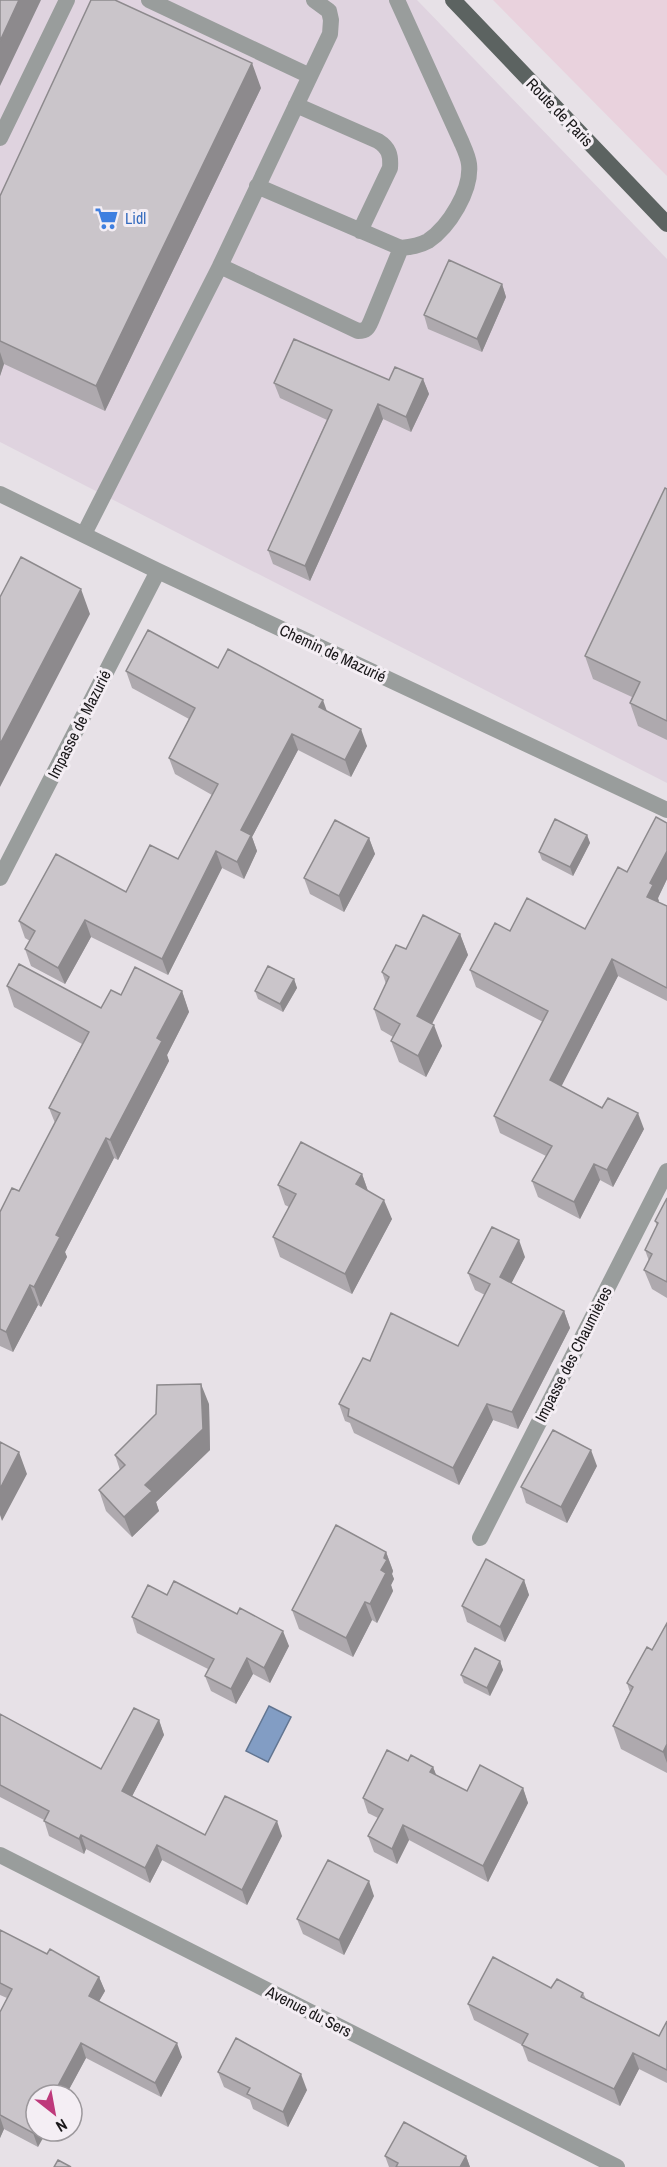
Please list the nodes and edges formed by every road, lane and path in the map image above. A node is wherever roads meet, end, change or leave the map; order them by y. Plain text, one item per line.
1 (67, 0) edge
2 (149, 0) edge
3 (314, 0) edge
4 (397, 0) edge
5 (453, 0) edge
6 (310, 76) junction
7 (296, 105) junction
8 (0, 138) edge
9 (257, 186) junction
10 (667, 224) edge
11 (360, 231) junction
12 (401, 248) junction
13 (220, 266) junction
14 (0, 494) edge
15 (84, 534) junction
16 (158, 571) junction
17 (667, 810) edge
18 (0, 878) edge
19 (667, 1171) edge
20 (480, 1538) dead end
21 (0, 1855) edge
22 (617, 2167) edge

1 - 8 street
2 - 6 street
3 - 6 street
4 - 12 street
5 - 10 main road, Route de Paris
6 - 7 street
7 - 9 street
7 - 11 street
9 - 11 street
9 - 13 street
11 - 12 street
12 - 13 street
13 - 15 street
14 - 15 street, Chemin de Mazurié
15 - 16 street, Chemin de Mazurié
16 - 17 street, Chemin de Mazurié
16 - 18 street, Impasse de Mazurié
19 - 20 street, Impasse des Chaumières
21 - 22 street, Avenue du Sers

